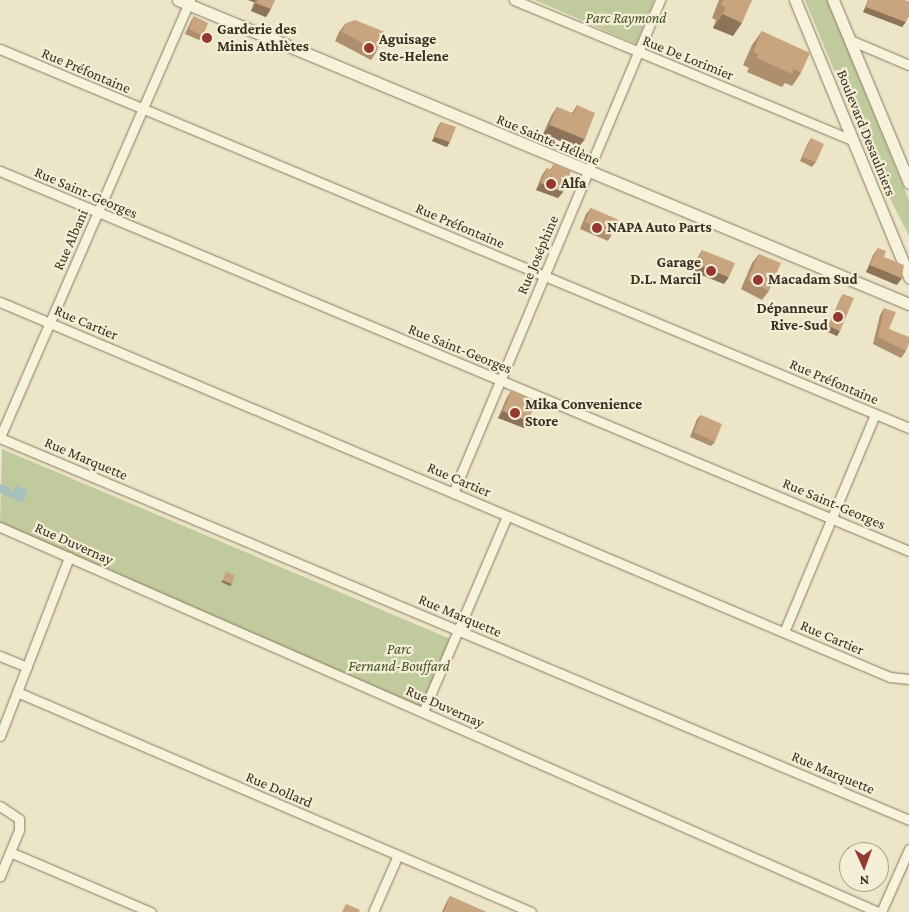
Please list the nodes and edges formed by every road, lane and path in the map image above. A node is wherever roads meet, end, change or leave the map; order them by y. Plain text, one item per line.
1 (514, 0) edge
2 (660, 0) edge
3 (795, 0) edge
4 (833, 0) edge
5 (186, 2) edge
6 (850, 40) junction
7 (0, 49) edge
8 (638, 53) junction
9 (909, 65) edge
10 (143, 110) junction
11 (852, 140) junction
12 (0, 171) edge
13 (588, 173) junction
14 (909, 183) edge
15 (97, 214) junction
16 (544, 276) junction
17 (909, 277) edge
18 (0, 302) edge
19 (909, 304) edge
20 (50, 323) junction
21 (500, 380) junction
22 (875, 414) junction
23 (909, 428) edge
24 (0, 438) edge
25 (453, 493) junction
26 (507, 516) junction
27 (832, 518) junction
28 (0, 527) edge
29 (909, 551) edge
30 (69, 557) junction
31 (458, 630) junction
32 (784, 632) junction
33 (0, 656) edge
34 (26, 667) junction
35 (909, 679) edge
36 (17, 692) junction
37 (423, 712) junction
38 (0, 736) edge
39 (0, 806) edge
40 (909, 820) edge
41 (909, 849) edge
42 (10, 852) junction
43 (398, 855) junction
44 (0, 876) edge
45 (151, 912) edge
46 (373, 912) edge
47 (531, 912) edge
48 (880, 912) edge

1 - 8 street, Rue De Lorimier
2 - 8 street, Rue Joséphine
3 - 11 street, Boulevard Desaulniers
4 - 6 street, Boulevard Desaulniers
5 - 10 street, Rue Albani
5 - 13 street, Rue Sainte-Hélène
6 - 9 street
6 - 14 street, Boulevard Desaulniers
7 - 10 street, Rue Préfontaine
8 - 11 street, Rue De Lorimier
8 - 13 street, Rue Joséphine
10 - 15 street, Rue Albani
10 - 16 street, Rue Préfontaine
11 - 17 street, Boulevard Desaulniers
12 - 15 street, Rue Saint-Georges
13 - 16 street, Rue Joséphine
13 - 19 street, Rue Sainte-Hélène
15 - 20 street, Rue Albani
15 - 21 street, Rue Saint-Georges
16 - 21 street, Rue Joséphine
16 - 22 street, Rue Préfontaine
18 - 20 street, Rue Cartier
20 - 24 street, Rue Albani
20 - 25 street, Rue Cartier
21 - 25 street, Rue Joséphine
21 - 27 street, Rue Saint-Georges
22 - 23 street, Rue Préfontaine
22 - 27 street
24 - 31 street, Rue Marquette
25 - 26 street, Rue Cartier
26 - 31 street
26 - 32 street, Rue Cartier
27 - 29 street, Rue Saint-Georges
27 - 32 street
28 - 30 street, Rue Duvernay
30 - 34 street
30 - 37 street, Rue Duvernay
31 - 37 street
31 - 40 street, Rue Marquette
32 - 35 street, Rue Cartier
33 - 34 street
34 - 36 street
36 - 38 street
36 - 43 street, Rue Dollard
37 - 48 street, Rue Duvernay
39 - 42 street
41 - 48 street
42 - 44 street
42 - 45 street
43 - 46 street
43 - 47 street, Rue Dollard

